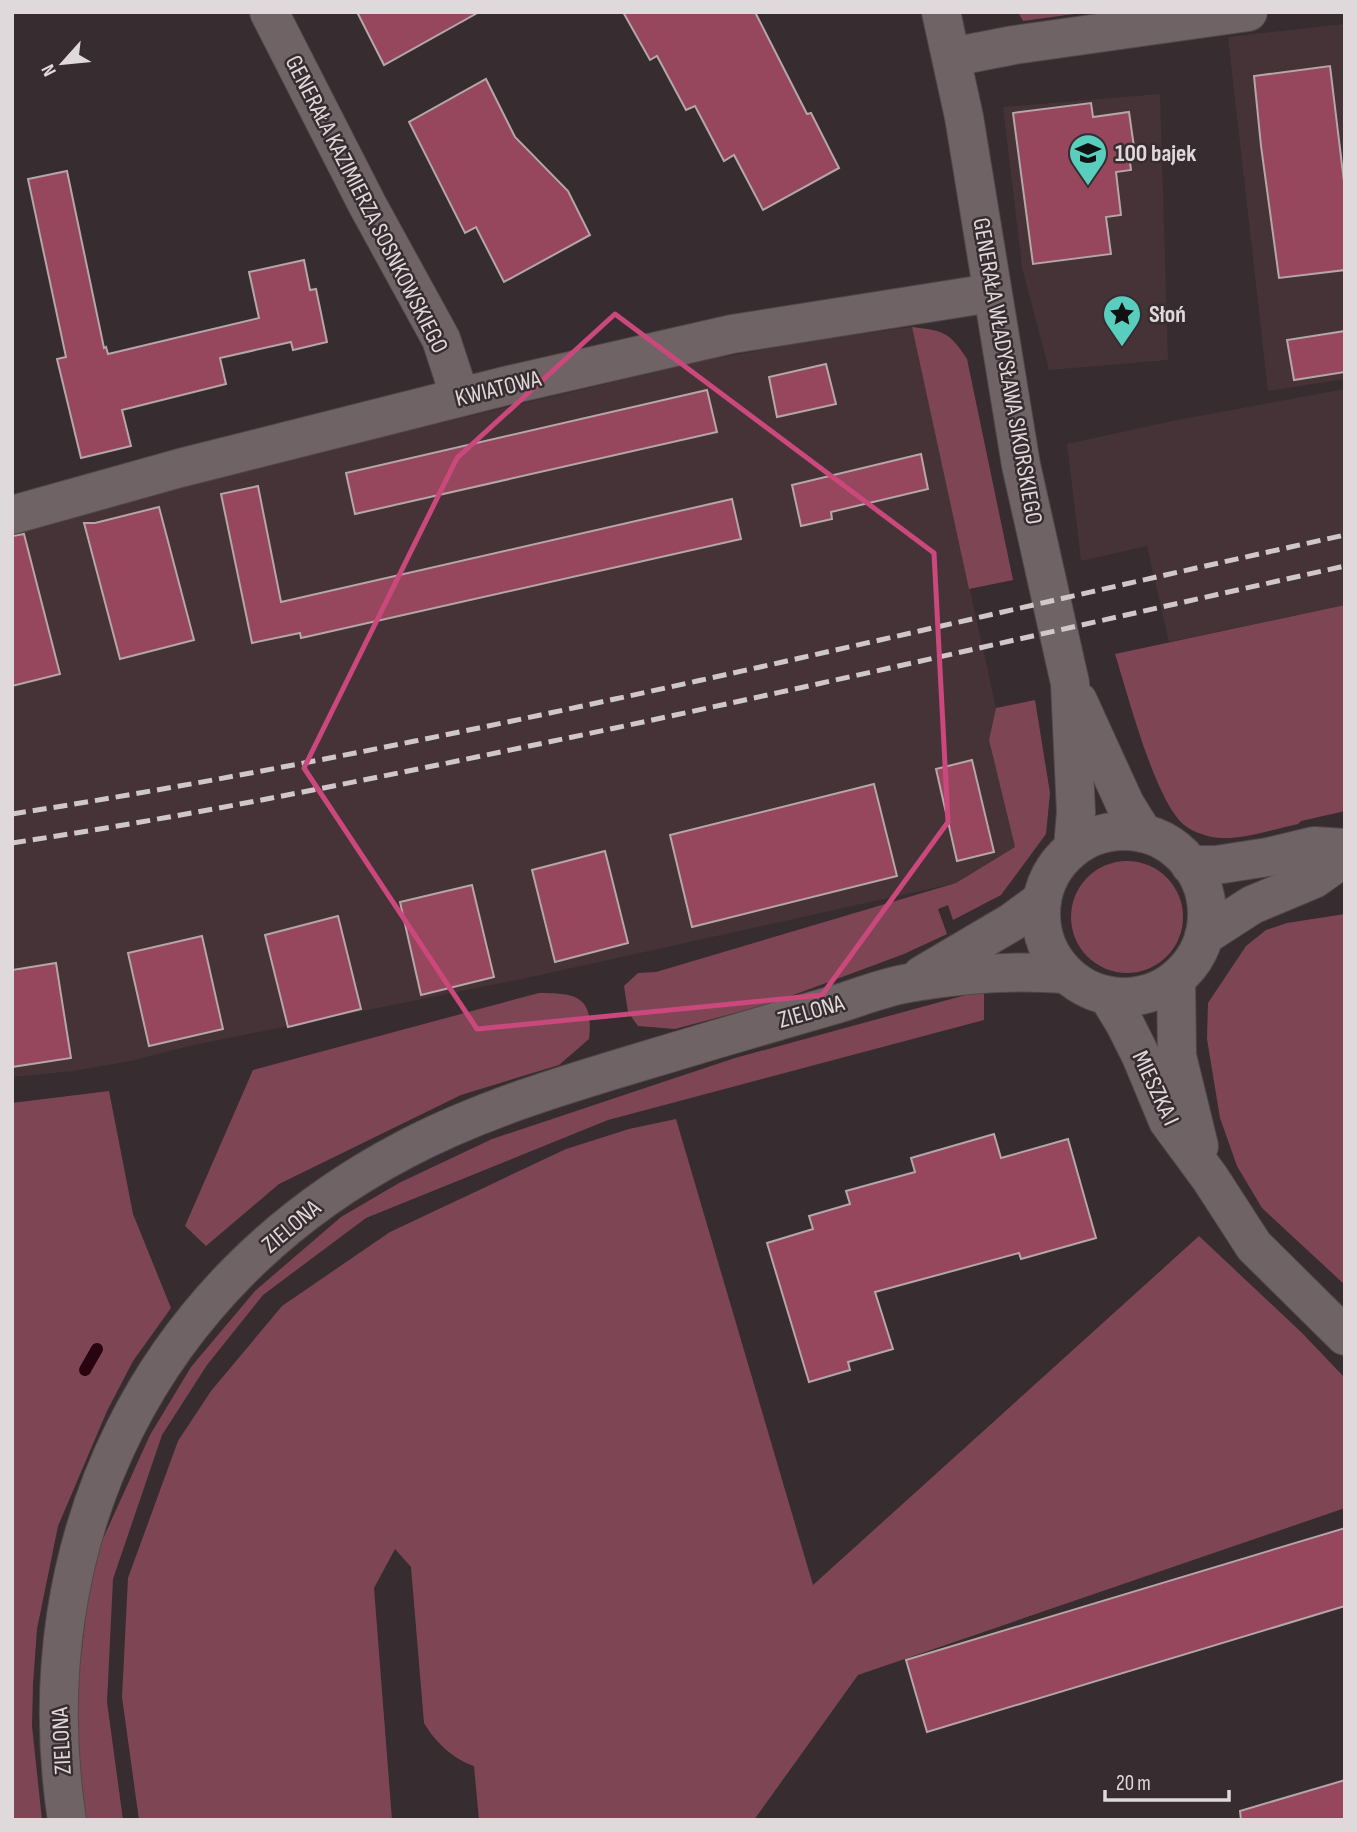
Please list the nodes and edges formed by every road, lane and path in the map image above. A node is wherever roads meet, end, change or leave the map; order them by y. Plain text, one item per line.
1 (269, 12) edge
2 (941, 12) edge
3 (1248, 12) edge
4 (952, 57) junction
5 (991, 293) junction
6 (460, 397) junction
7 (12, 515) edge
8 (1070, 683) junction
9 (1143, 833) junction
10 (1073, 848) junction
11 (1345, 848) edge
12 (1345, 857) edge
13 (1190, 865) junction
14 (1042, 900) junction
15 (1204, 936) junction
16 (1066, 974) junction
17 (1176, 979) junction
18 (906, 984) junction
19 (1108, 996) junction
20 (1210, 1178) junction
21 (1345, 1336) edge
22 (67, 1820) edge

1 - 6 main road, GENERAŁA KAZIMIERZA SOSNKOWSKIEGO
2 - 4 main road, GENERAŁA WŁADYSŁAWA SIKORSKIEGO
3 - 4 main road
4 - 5 main road, GENERAŁA WŁADYSŁAWA SIKORSKIEGO
5 - 6 main road, KWIATOWA
5 - 8 main road, GENERAŁA WŁADYSŁAWA SIKORSKIEGO
6 - 7 main road, KWIATOWA
8 - 9 main road, GENERAŁA WŁADYSŁAWA SIKORSKIEGO
8 - 10 main road, GENERAŁA WŁADYSŁAWA SIKORSKIEGO
9 - 10 main road
9 - 13 main road
10 - 14 main road
11 - 13 main road
12 - 15 main road
13 - 15 main road
14 - 16 main road
14 - 18 main road, ZIELONA
15 - 17 main road
16 - 18 main road, ZIELONA
16 - 19 main road
17 - 19 main road
17 - 20 main road, MIESZKA I
18 - 22 main road, ZIELONA
19 - 20 main road, MIESZKA I
20 - 21 main road, MIESZKA I

